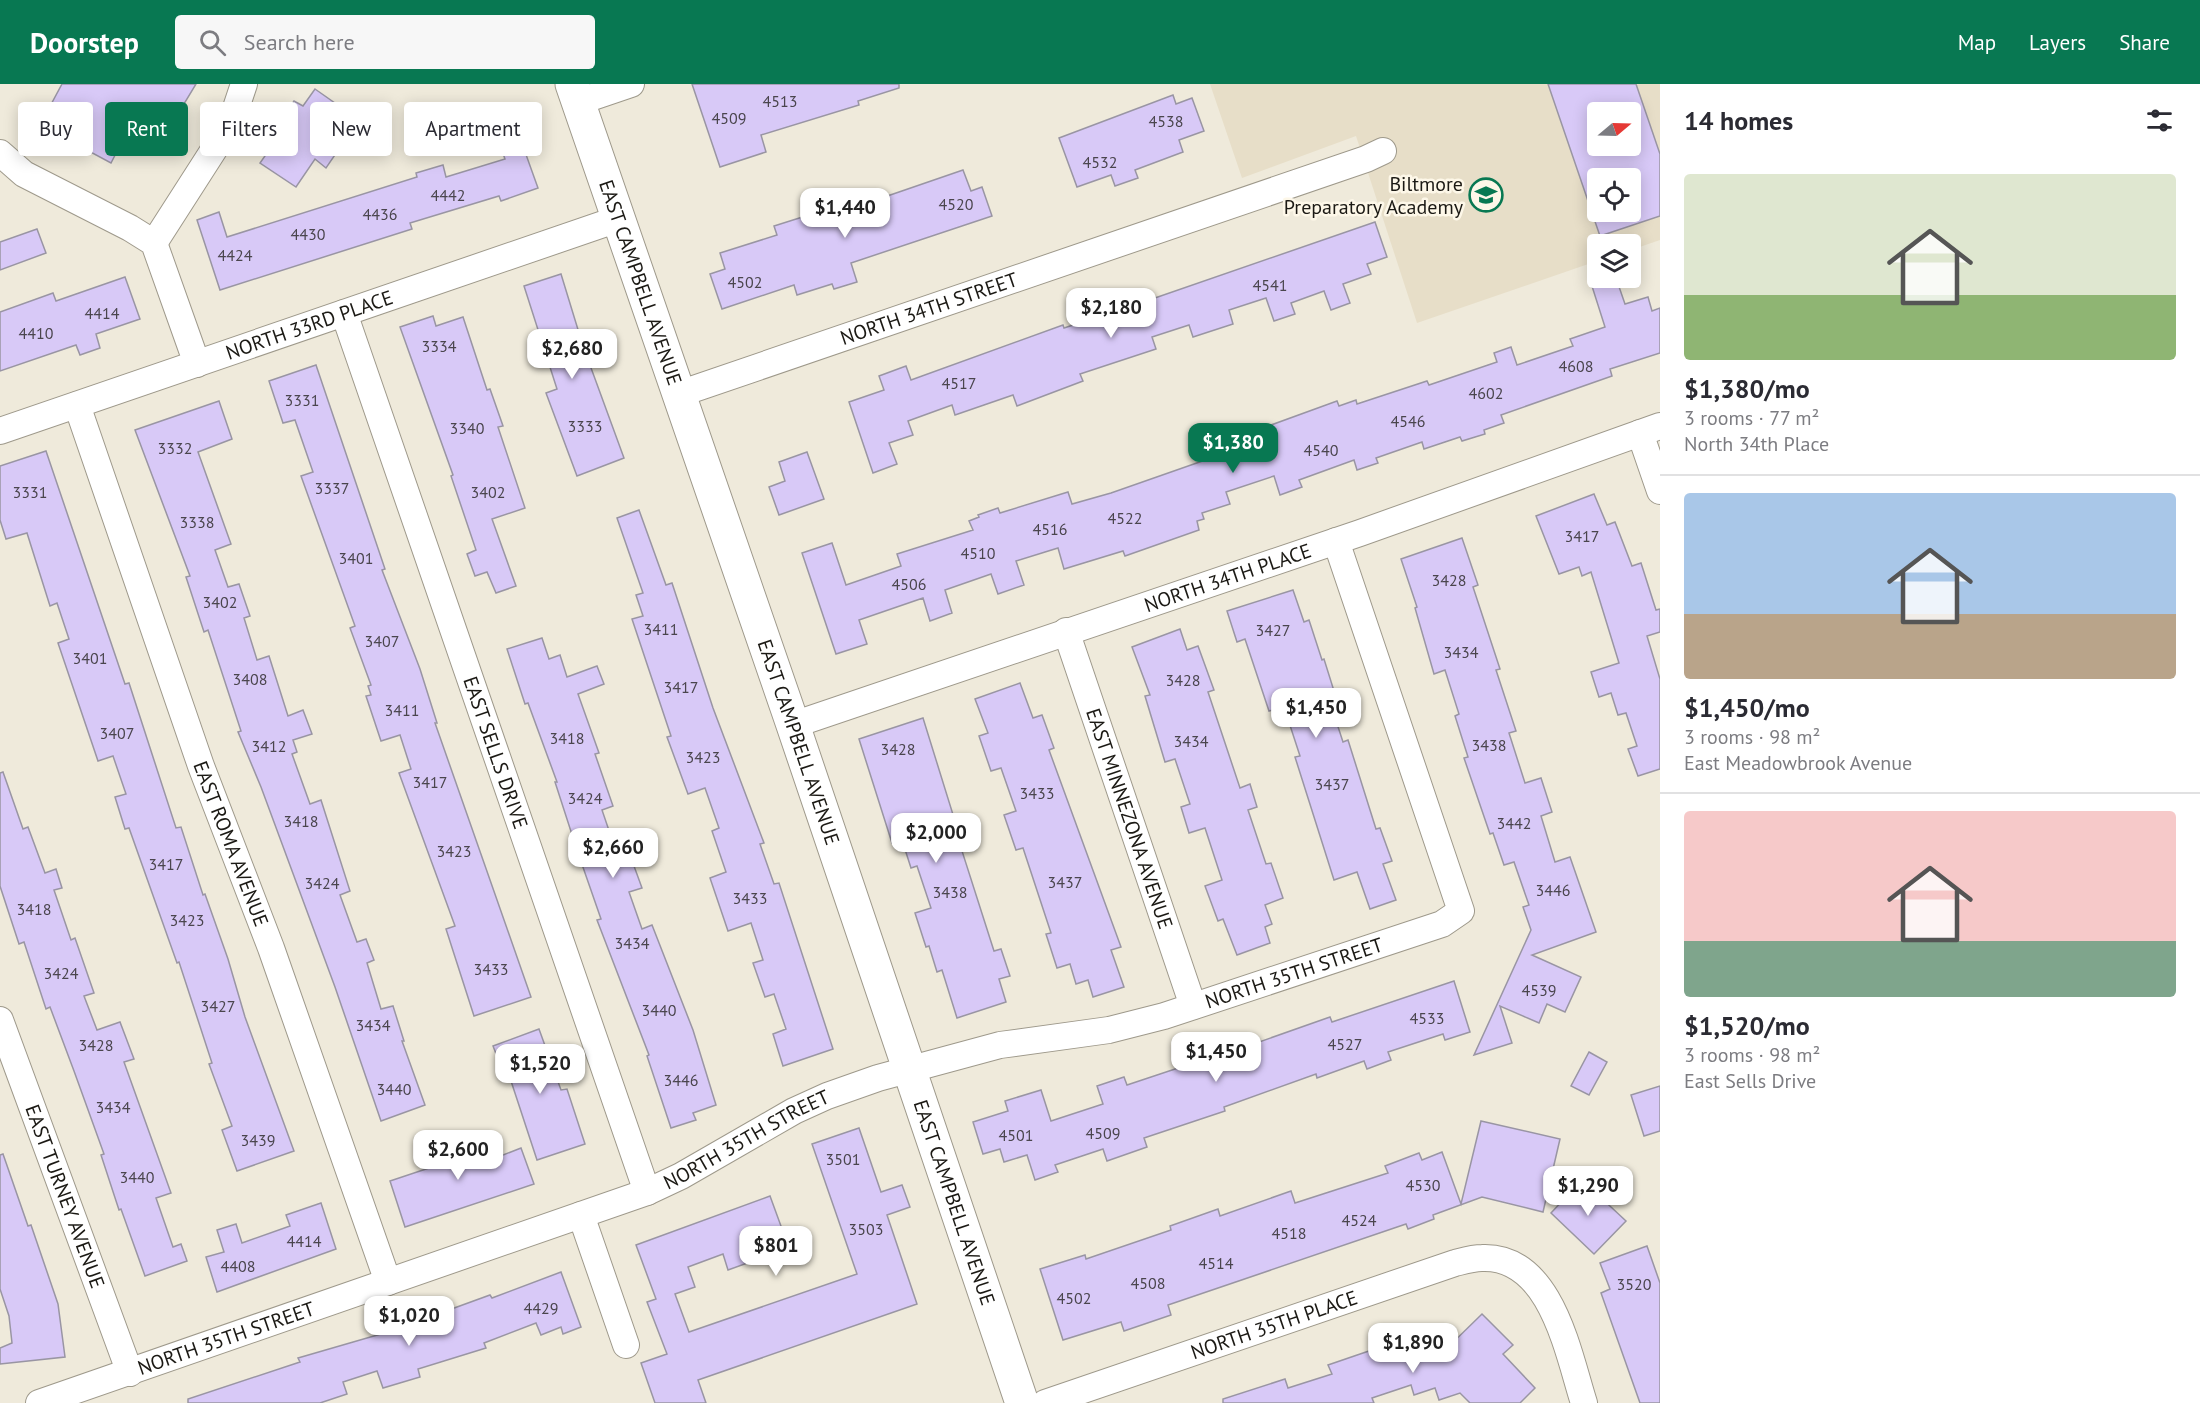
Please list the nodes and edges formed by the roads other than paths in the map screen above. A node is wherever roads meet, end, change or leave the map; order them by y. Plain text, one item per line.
1 (244, 84) edge
2 (631, 84) edge
3 (575, 93) edge
4 (1383, 151) dead end
5 (0, 153) edge
6 (618, 219) junction
7 (154, 243) junction
8 (344, 313) junction
9 (197, 364) junction
10 (679, 394) junction
11 (77, 405) junction
12 (1650, 429) edge
13 (0, 431) edge
14 (1660, 491) edge
15 (1336, 541) junction
16 (1066, 631) junction
17 (793, 724) junction
18 (1193, 1006) junction
19 (0, 1020) edge
20 (909, 1070) junction
21 (646, 1192) junction
22 (581, 1215) junction
23 (388, 1282) junction
24 (626, 1345) dead end
25 (130, 1373) junction
26 (39, 1403) edge
27 (1022, 1403) edge
28 (1044, 1403) edge
29 (1584, 1403) edge

1 - 7 street
2 - 3 street
3 - 6 street, EAST CAMPBELL AVENUE
4 - 10 street, NORTH 34TH STREET
5 - 7 street
6 - 8 street, NORTH 33RD PLACE
6 - 10 street, EAST CAMPBELL AVENUE
7 - 9 street
8 - 9 street, NORTH 33RD PLACE
8 - 21 street, EAST SELLS DRIVE
9 - 11 street, NORTH 33RD PLACE
10 - 17 street, EAST CAMPBELL AVENUE
11 - 13 street, NORTH 33RD PLACE
11 - 23 street, EAST ROMA AVENUE
12 - 14 street
12 - 15 street, NORTH 34TH PLACE
15 - 16 street, NORTH 34TH PLACE
15 - 18 street, NORTH 35TH STREET
16 - 17 street, NORTH 34TH PLACE
16 - 18 street, EAST MINNEZONA AVENUE
17 - 20 street, EAST CAMPBELL AVENUE
18 - 20 street, NORTH 35TH STREET
19 - 25 street, EAST TURNEY AVENUE
20 - 21 street, NORTH 35TH STREET
20 - 27 street, EAST CAMPBELL AVENUE
21 - 22 street, NORTH 35TH STREET
22 - 23 street, NORTH 35TH STREET
22 - 24 street
23 - 25 street, NORTH 35TH STREET
25 - 26 street, NORTH 35TH STREET
28 - 29 street, NORTH 35TH PLACE

